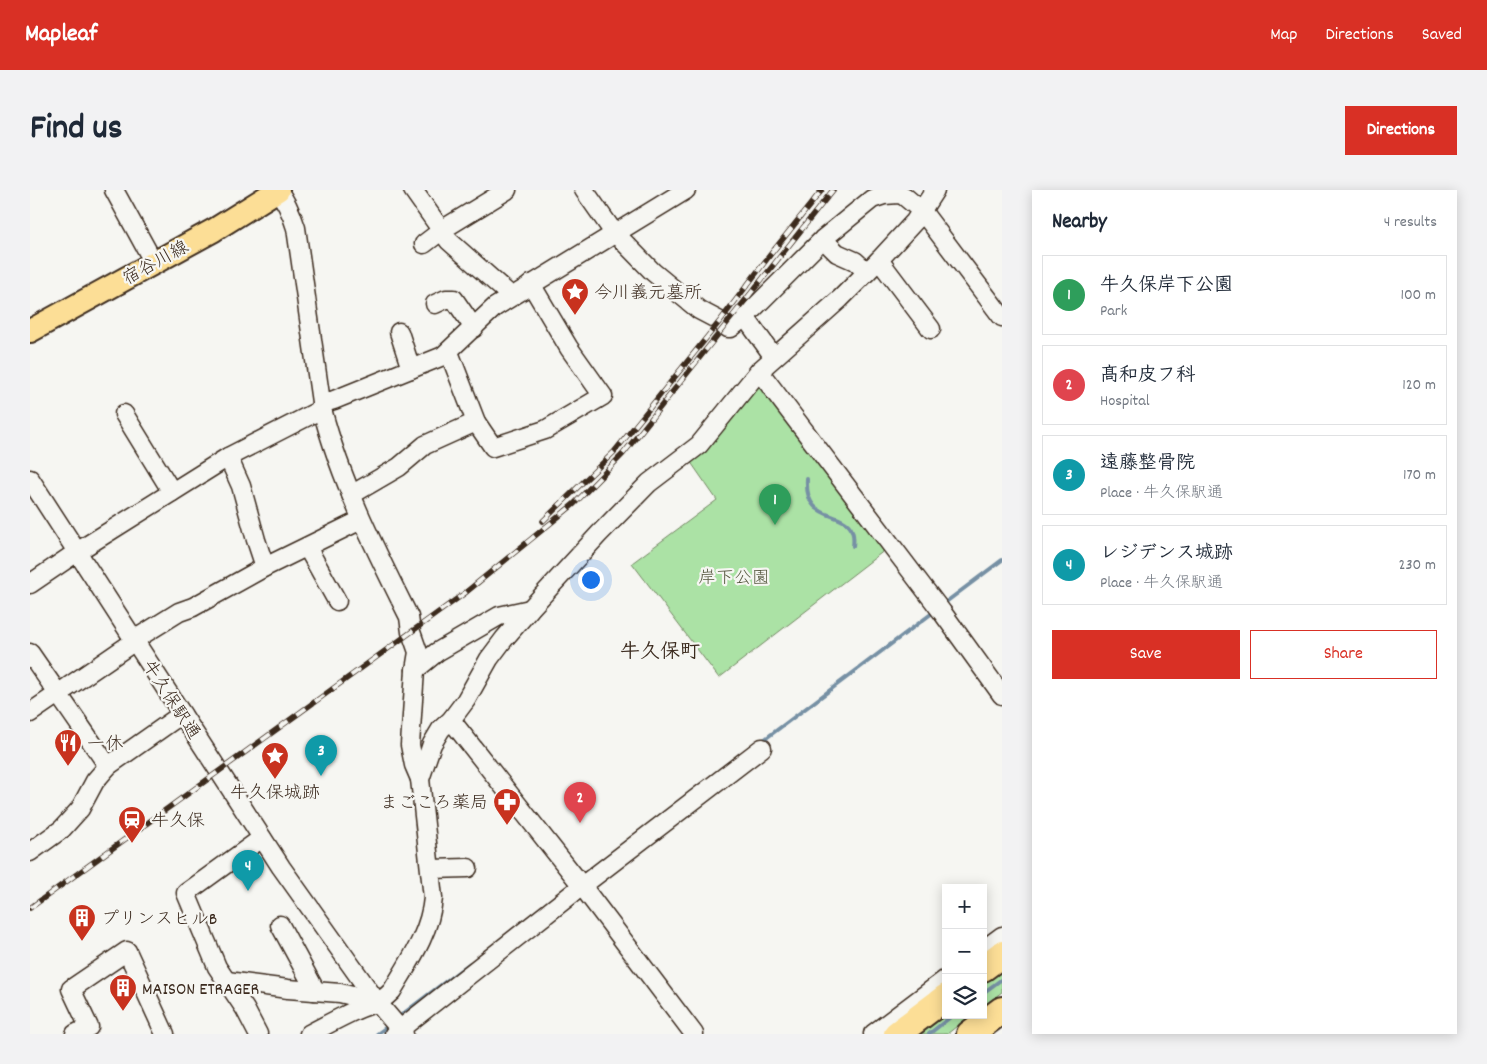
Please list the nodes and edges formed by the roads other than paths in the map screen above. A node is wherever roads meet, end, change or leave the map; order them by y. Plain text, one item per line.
1 (114, 190) edge
2 (277, 190) edge
3 (413, 190) edge
4 (507, 190) edge
5 (584, 190) edge
6 (686, 190) edge
7 (935, 190) edge
8 (922, 211) junction
9 (442, 231) junction
10 (615, 232) junction
11 (823, 239) junction
12 (424, 244) dead end
13 (154, 262) junction
14 (873, 266) junction
15 (531, 284) junction
16 (511, 296) junction
17 (435, 304) dead end
18 (745, 317) junction
19 (1002, 317) edge
20 (474, 328) junction
21 (931, 329) dead end
22 (30, 331) edge
23 (399, 332) dead end
24 (449, 352) junction
25 (774, 358) junction
26 (411, 369) junction
27 (759, 371) junction
28 (321, 406) junction
29 (124, 414) dead end
30 (476, 422) junction
31 (228, 457) junction
32 (30, 479) edge
33 (172, 492) junction
34 (351, 495) junction
35 (361, 520) junction
36 (307, 547) junction
37 (77, 552) junction
38 (265, 567) junction
39 (30, 584) edge
40 (337, 601) dead end
41 (530, 610) junction
42 (134, 640) junction
43 (30, 653) edge
44 (415, 670) junction
45 (57, 694) junction
46 (1002, 695) edge
47 (30, 713) edge
48 (182, 714) junction
49 (451, 720) junction
50 (762, 748) dead end
51 (108, 766) junction
52 (420, 779) junction
53 (262, 838) junction
54 (30, 852) edge
55 (468, 868) dead end
56 (431, 869) junction
57 (582, 886) junction
58 (280, 925) dead end
59 (1002, 936) edge
60 (987, 947) edge
61 (1002, 954) edge
62 (987, 965) edge
63 (227, 982) junction
64 (942, 982) edge
65 (314, 991) junction
66 (942, 1000) edge
67 (377, 1002) junction
68 (1002, 1010) edge
69 (1002, 1025) edge
70 (400, 1033) edge
71 (75, 1034) edge
72 (165, 1034) edge
73 (258, 1034) edge
74 (309, 1034) edge
75 (694, 1034) edge
76 (873, 1034) edge
77 (897, 1034) edge
78 (970, 1034) edge
79 (991, 1034) edge

1 - 13 street
2 - 13 main road, 宿谷川線
2 - 28 street
3 - 9 street
4 - 9 street
5 - 10 street
6 - 10 street
7 - 8 street
8 - 11 street
8 - 14 street
8 - 19 street
9 - 12 street
9 - 16 street
10 - 15 street
10 - 18 street
11 - 14 street
11 - 18 street
13 - 22 main road, 宿谷川線
14 - 21 street
14 - 25 street
15 - 16 street
15 - 30 street
16 - 20 street
17 - 20 street
18 - 25 street
20 - 24 street
23 - 26 street
24 - 26 street
24 - 30 street
25 - 27 street
26 - 28 street
27 - 41 street
27 - 46 street
28 - 31 street
28 - 34 street
29 - 33 street
30 - 34 street
31 - 33 street
31 - 38 street
32 - 37 street, 牛久保駅通
33 - 37 street
34 - 35 street
35 - 36 street
35 - 44 street
36 - 38 street
36 - 40 street
37 - 39 street
37 - 42 street, 牛久保駅通
38 - 42 street
41 - 44 street
41 - 49 street
42 - 45 street
42 - 48 street, 牛久保駅通
43 - 45 street
44 - 52 street
45 - 47 street
45 - 51 street
48 - 51 street
48 - 53 street, 牛久保駅通
49 - 52 street
49 - 57 street
50 - 57 street
51 - 54 street
52 - 56 street
53 - 63 street
53 - 67 street, 牛久保駅通
55 - 56 street
56 - 67 street
57 - 70 street
57 - 75 street
58 - 65 street
59 - 60 street
61 - 62 highway
63 - 65 street
63 - 73 street
64 - 76 street
65 - 67 street
66 - 77 highway
67 - 70 street, 牛久保駅通
67 - 74 street
68 - 78 highway
69 - 79 street
71 - 72 street

